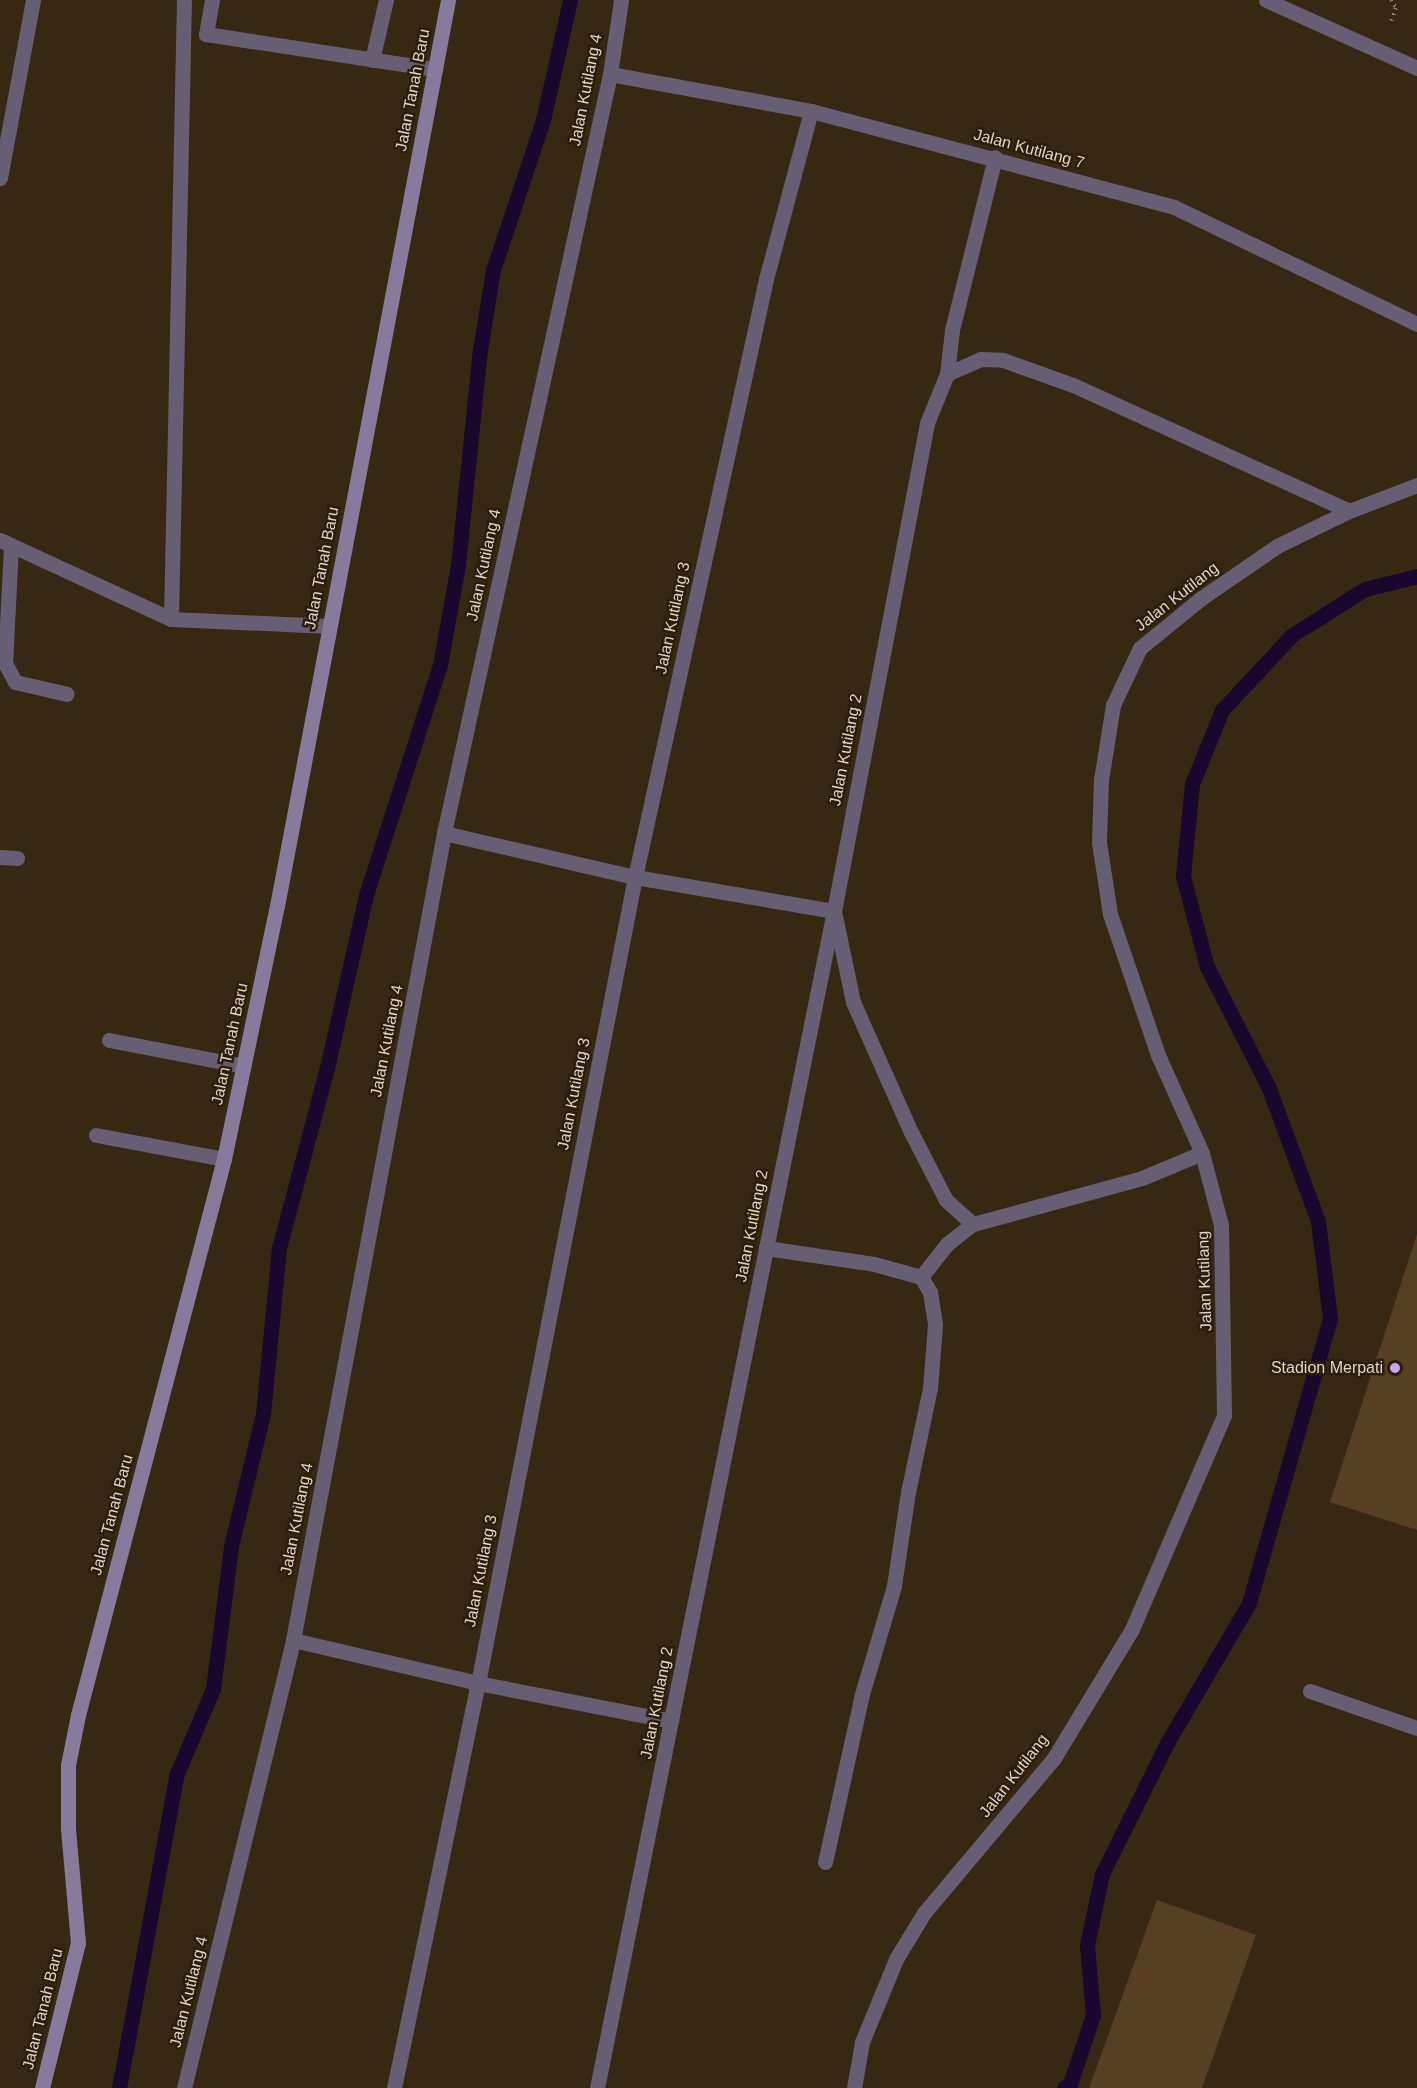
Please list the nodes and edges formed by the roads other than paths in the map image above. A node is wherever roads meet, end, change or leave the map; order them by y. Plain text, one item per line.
1 (33, 0) edge
2 (184, 0) edge
3 (212, 0) edge
4 (386, 0) edge
5 (448, 0) edge
6 (621, 0) edge
7 (1266, 0) edge
8 (372, 60) junction
9 (1417, 68) edge
10 (435, 69) junction
11 (610, 74) junction
12 (811, 111) junction
13 (995, 157) junction
14 (0, 178) edge
15 (1417, 324) edge
16 (947, 374) junction
17 (1417, 484) edge
18 (1349, 511) junction
19 (5, 543) edge
20 (171, 619) junction
21 (329, 626) junction
22 (67, 694) dead end
23 (444, 833) junction
24 (0, 856) edge
25 (17, 858) dead end
26 (635, 877) junction
27 (834, 911) junction
28 (109, 1040) dead end
29 (244, 1066) junction
30 (96, 1135) dead end
31 (1202, 1153) junction
32 (224, 1159) junction
33 (973, 1224) junction
34 (766, 1248) junction
35 (921, 1277) junction
36 (293, 1640) junction
37 (478, 1683) junction
38 (1310, 1691) dead end
39 (671, 1721) junction
40 (1417, 1728) edge
41 (825, 1862) dead end
42 (42, 2088) edge
43 (184, 2088) edge
44 (394, 2088) edge
45 (597, 2088) edge
46 (854, 2088) edge

1 - 14 street
2 - 20 street
3 - 8 street
4 - 8 street
5 - 10 main road, Jalan Tanah Baru
6 - 11 street, Jalan Kutilang 4
7 - 9 street
8 - 10 street
10 - 21 main road, Jalan Tanah Baru
11 - 12 street, Jalan Kutilang 7
11 - 23 street, Jalan Kutilang 4
12 - 13 street, Jalan Kutilang 7
12 - 26 street, Jalan Kutilang 3
13 - 15 street, Jalan Kutilang 7
13 - 16 street, Jalan Kutilang 2
16 - 18 street
16 - 27 street, Jalan Kutilang 2
17 - 18 street, Jalan Kutilang
18 - 31 street, Jalan Kutilang
19 - 20 street
19 - 22 street
20 - 21 street
21 - 29 main road, Jalan Tanah Baru
23 - 26 street
23 - 36 street, Jalan Kutilang 4
24 - 25 street
26 - 27 street
26 - 37 street, Jalan Kutilang 3
27 - 33 street
27 - 34 street, Jalan Kutilang 2
28 - 29 street
29 - 32 main road, Jalan Tanah Baru
30 - 32 street
31 - 33 street
31 - 46 street, Jalan Kutilang
32 - 42 main road, Jalan Tanah Baru
33 - 35 street
34 - 35 street
34 - 39 street, Jalan Kutilang 2
35 - 41 street
36 - 37 street
36 - 43 street, Jalan Kutilang 4
37 - 39 street
37 - 44 street, Jalan Kutilang 3
38 - 40 street
39 - 45 street, Jalan Kutilang 2

